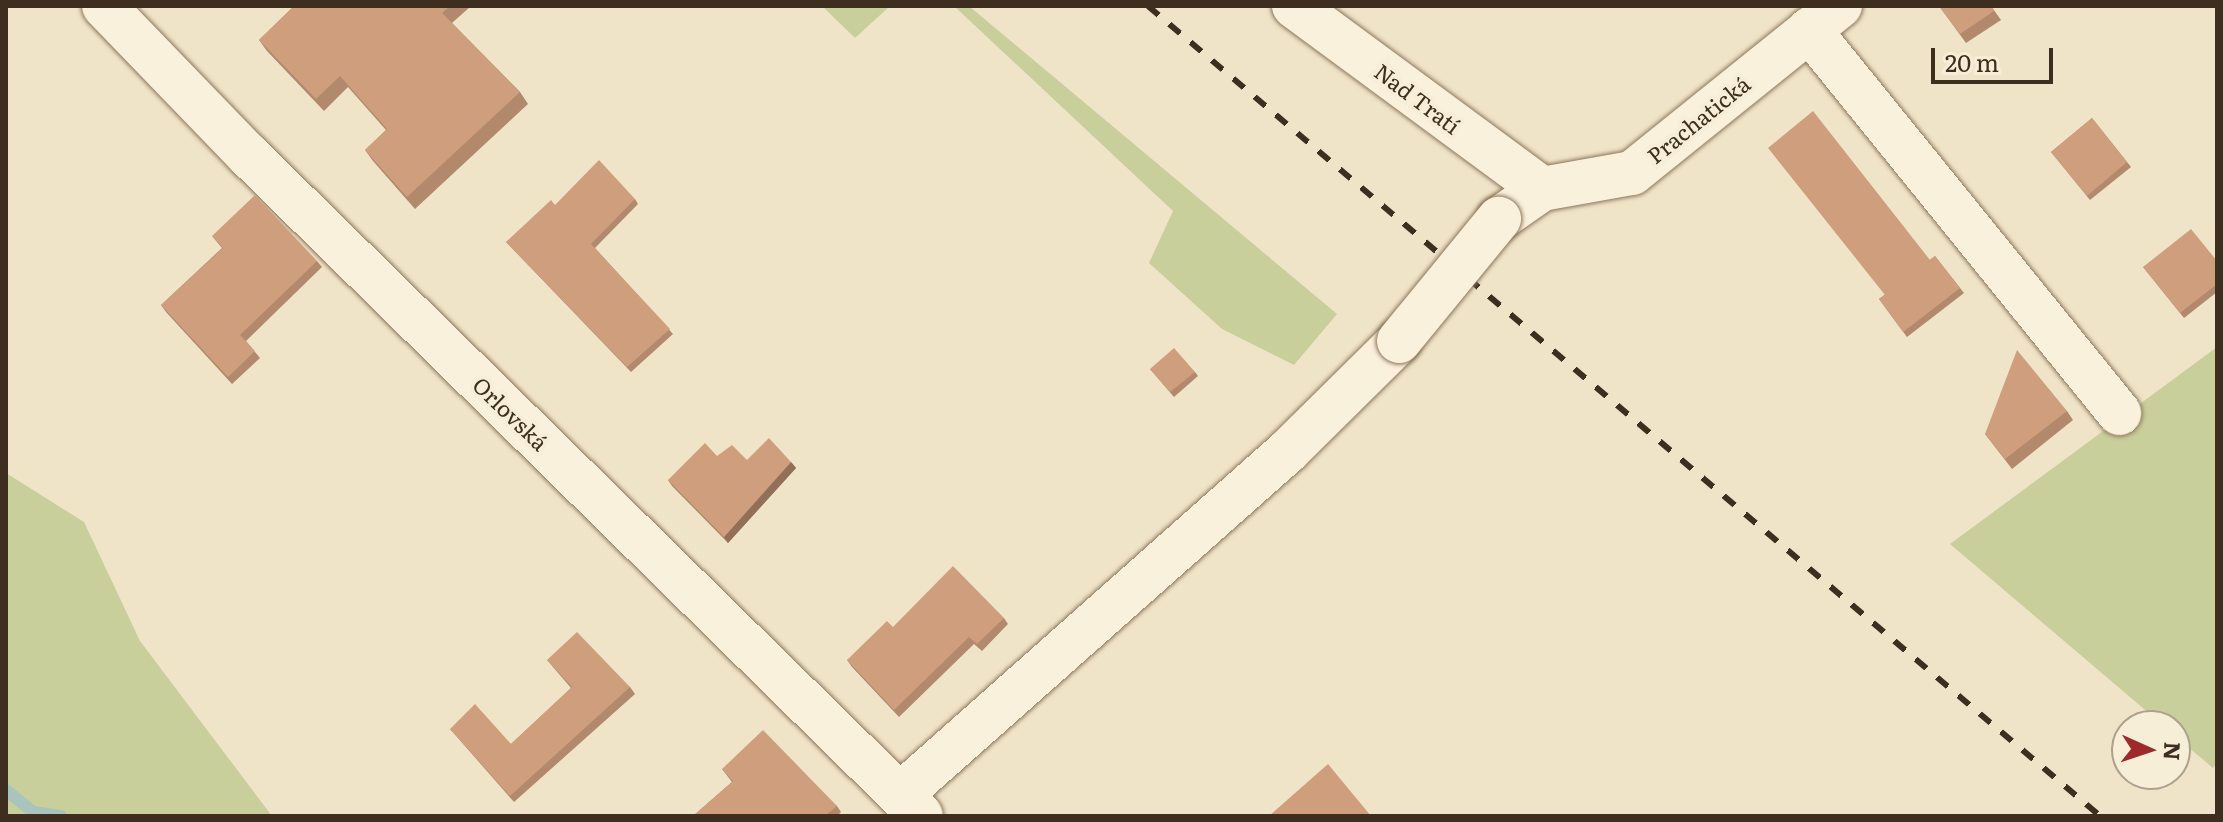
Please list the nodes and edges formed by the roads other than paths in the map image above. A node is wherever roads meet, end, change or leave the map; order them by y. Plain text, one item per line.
1 (104, 6) edge
2 (1294, 6) edge
3 (1825, 18) edge
4 (1542, 189) junction
5 (2119, 413) dead end
6 (911, 805) edge

1 - 6 street, Orlovská
2 - 4 street, Nad Tratí
3 - 4 street, Prachatická
3 - 5 street
4 - 6 street, Prachatická, bridge

